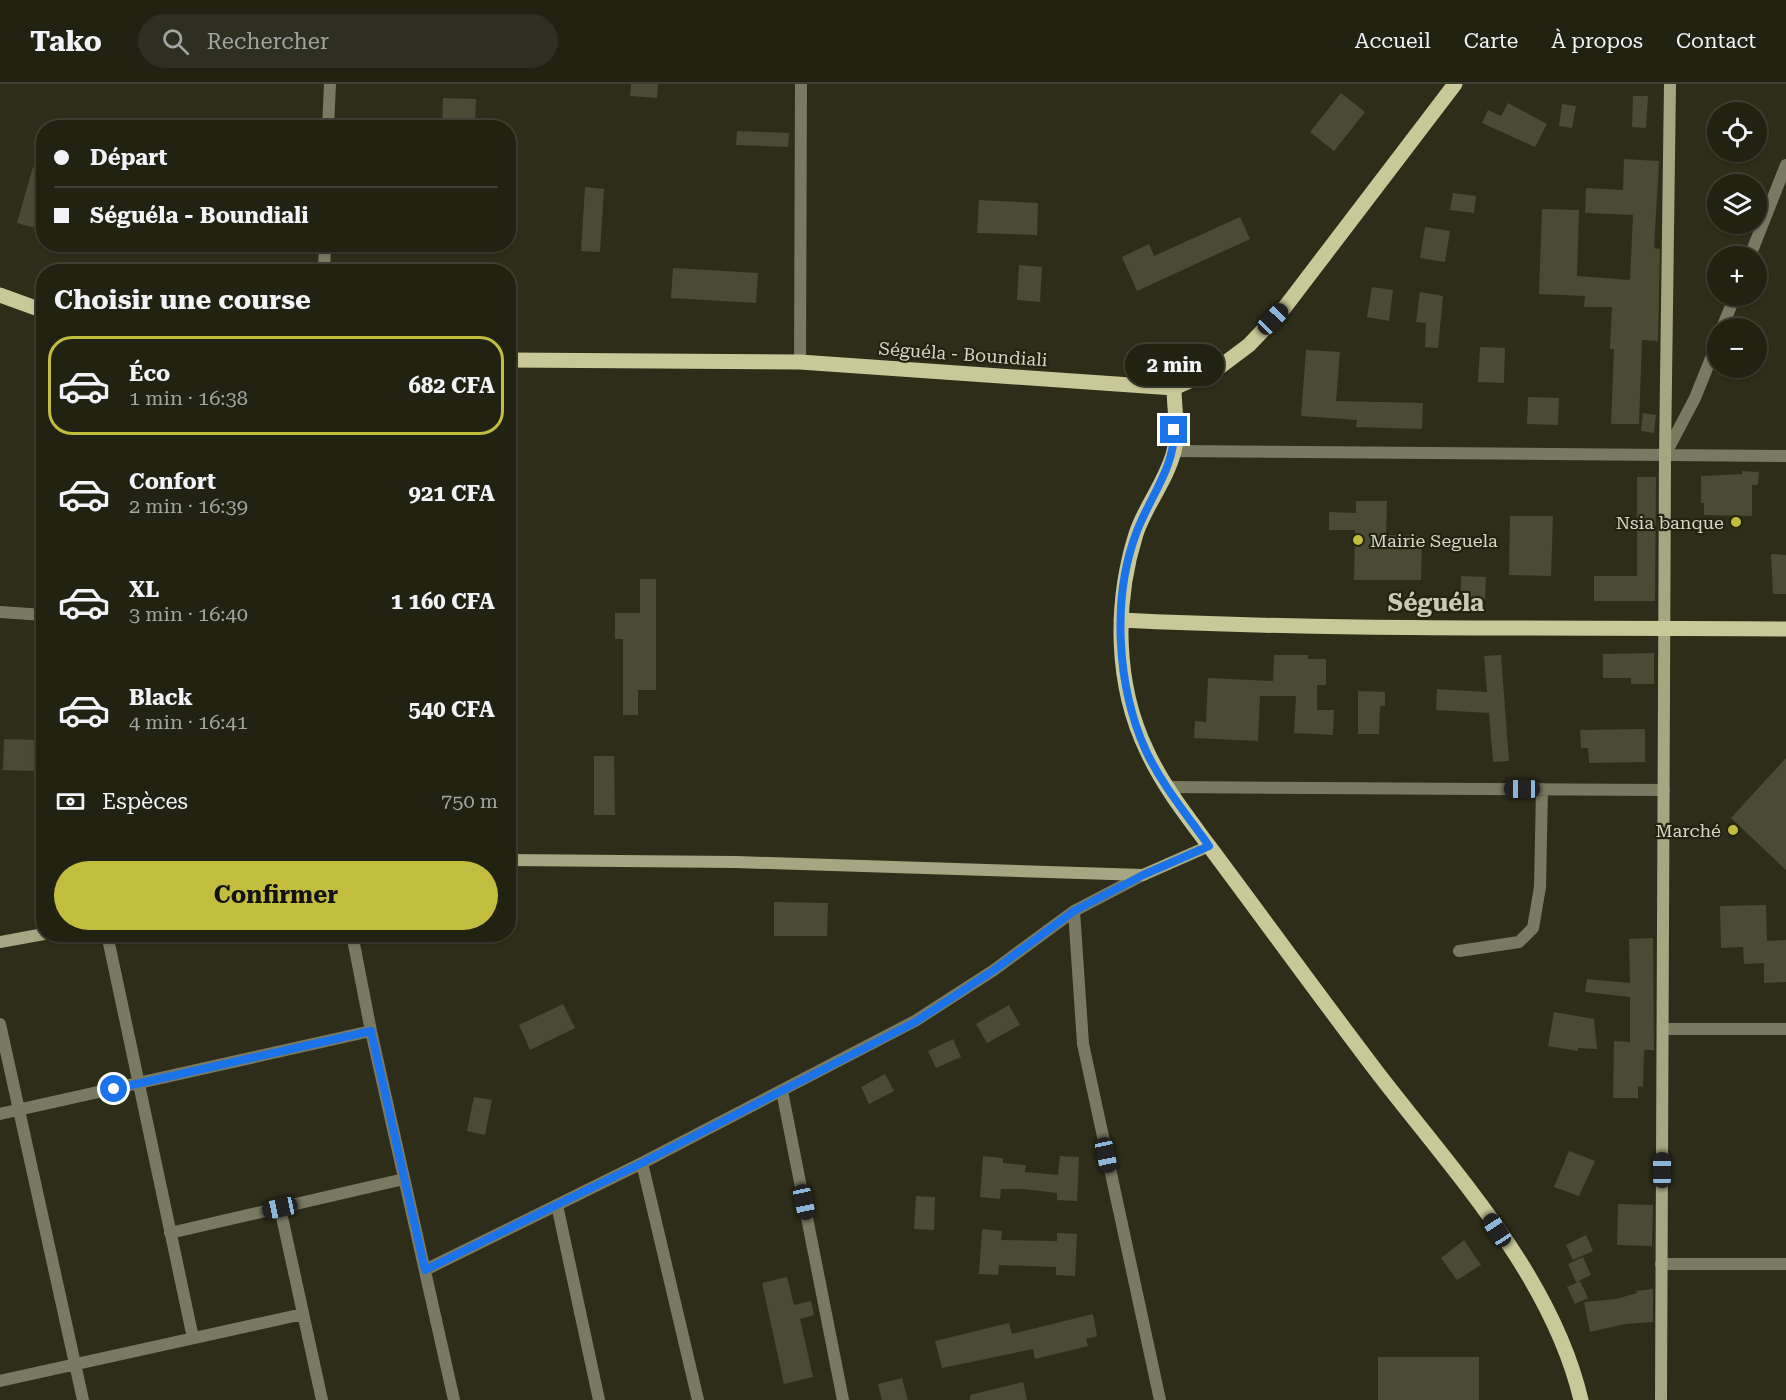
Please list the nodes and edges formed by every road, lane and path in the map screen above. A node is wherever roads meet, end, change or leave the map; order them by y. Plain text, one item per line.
1 (330, 84) edge
2 (801, 84) edge
3 (1455, 84) edge
4 (1670, 84) edge
5 (328, 120) edge
6 (1786, 165) edge
7 (1754, 246) edge
8 (0, 295) edge
9 (36, 308) edge
10 (516, 360) edge
11 (800, 362) junction
12 (1707, 368) edge
13 (1174, 388) junction
14 (1175, 451) junction
15 (1665, 454) junction
16 (1786, 456) edge
17 (0, 612) edge
18 (36, 614) edge
19 (1121, 620) junction
20 (1665, 628) junction
21 (1786, 629) edge
22 (1166, 787) junction
23 (1542, 789) junction
24 (1664, 790) junction
25 (1209, 846) junction
26 (516, 861) edge
27 (1143, 875) junction
28 (1074, 911) junction
29 (36, 935) edge
30 (0, 942) edge
31 (109, 942) edge
32 (354, 942) edge
33 (1459, 951) dead end
34 (0, 1024) edge
35 (1663, 1029) junction
36 (1786, 1029) edge
37 (371, 1031) junction
38 (137, 1084) junction
39 (782, 1091) junction
40 (21, 1110) junction
41 (0, 1114) edge
42 (642, 1163) junction
43 (404, 1179) junction
44 (557, 1205) junction
45 (280, 1208) junction
46 (170, 1233) junction
47 (1661, 1264) junction
48 (1786, 1264) edge
49 (425, 1270) junction
50 (303, 1314) junction
51 (193, 1338) junction
52 (76, 1364) junction
53 (0, 1381) edge
54 (84, 1400) edge
55 (322, 1400) edge
56 (454, 1400) edge
57 (599, 1400) edge
58 (698, 1400) edge
59 (843, 1400) edge
60 (1160, 1400) edge
61 (1581, 1400) edge
62 (1661, 1400) edge

1 - 5 street
2 - 11 street
3 - 13 main road
4 - 15 street
6 - 7 street
8 - 9 main road
10 - 11 main road, Séguéla - Boundiali
11 - 13 main road, Séguéla - Boundiali
12 - 15 street
13 - 14 main road
14 - 15 street
14 - 19 main road
15 - 16 street
15 - 20 street
17 - 18 street
19 - 20 main road
19 - 22 main road
20 - 21 main road
20 - 24 street
22 - 23 street
22 - 25 main road
23 - 24 street
23 - 33 street
24 - 35 street
25 - 27 street
25 - 61 main road
26 - 27 street
27 - 28 street
28 - 39 street
28 - 60 street
29 - 30 street
31 - 38 street
32 - 37 street
34 - 40 street
35 - 36 street
35 - 47 street
37 - 38 street
37 - 43 street
38 - 40 street
38 - 46 street
39 - 42 street
39 - 59 street
40 - 41 street
40 - 52 street
42 - 44 street
42 - 58 street
43 - 45 street
43 - 49 street
44 - 49 street
44 - 57 street
45 - 46 street
45 - 50 street
46 - 51 street
47 - 48 street
47 - 62 street
49 - 56 street
50 - 51 street
50 - 55 street
51 - 52 street
52 - 53 street
52 - 54 street

